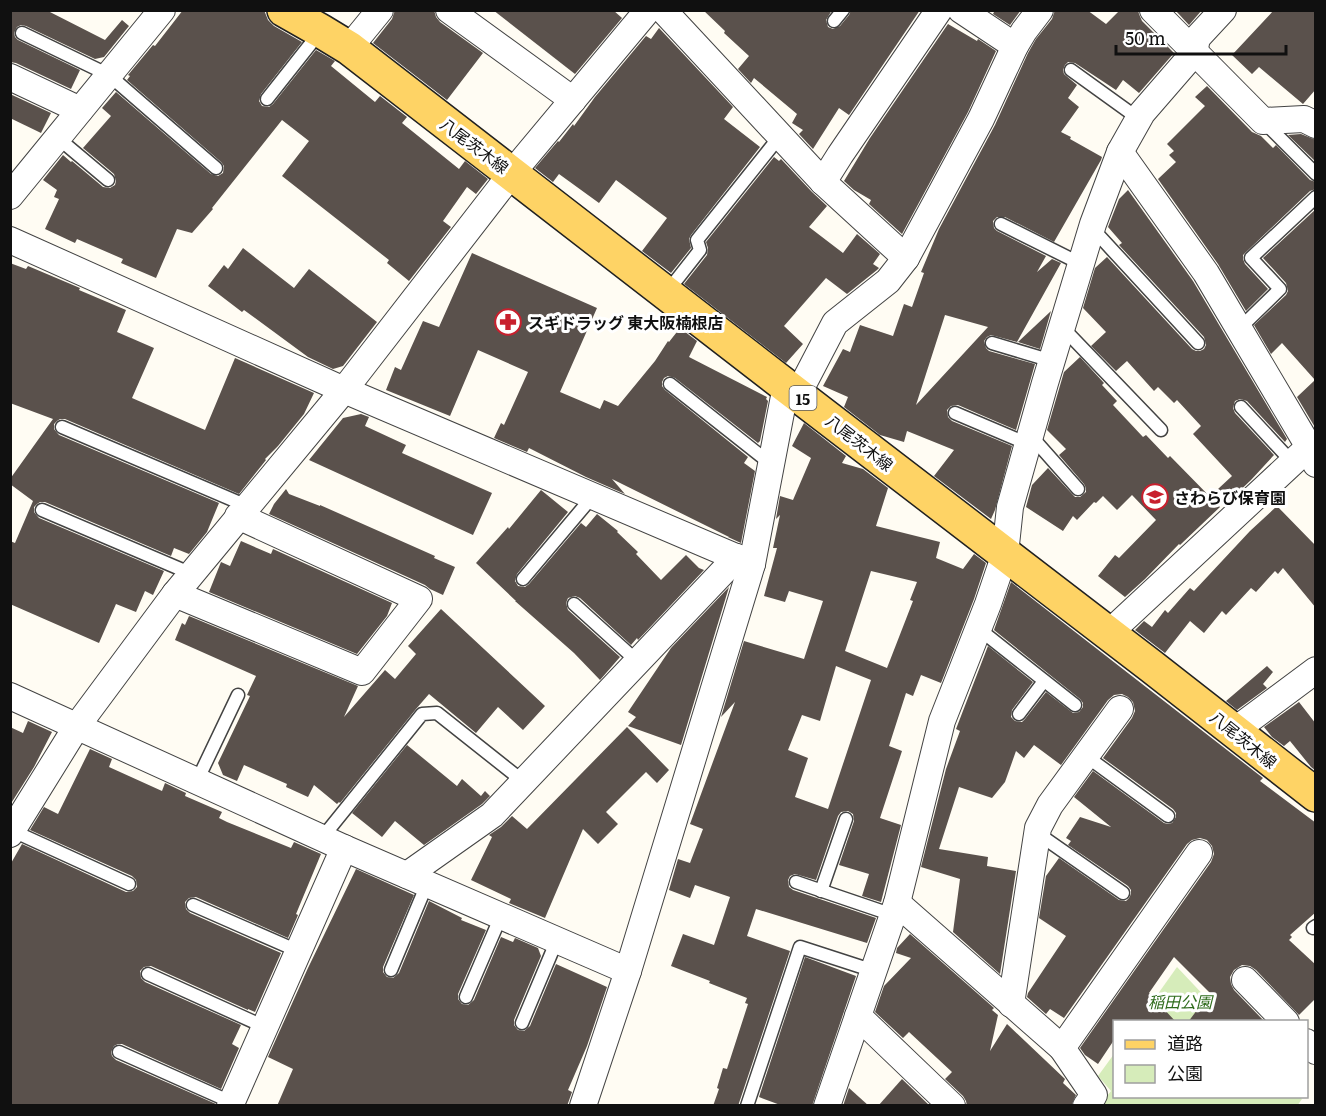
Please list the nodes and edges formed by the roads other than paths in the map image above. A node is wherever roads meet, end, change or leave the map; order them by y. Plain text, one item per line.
1 (162, 10) edge
2 (284, 10) edge
3 (380, 10) edge
4 (449, 10) edge
5 (648, 10) edge
6 (663, 10) edge
7 (843, 10) edge
8 (939, 10) edge
9 (961, 10) edge
10 (1040, 10) edge
11 (1153, 10) edge
12 (1223, 10) edge
13 (834, 21) dead end
14 (321, 31) junction
15 (22, 33) dead end
16 (1015, 46) junction
17 (349, 48) junction
18 (1194, 53) junction
19 (1071, 70) dead end
20 (109, 75) junction
21 (10, 77) edge
22 (267, 99) dead end
23 (573, 100) junction
24 (80, 110) junction
25 (1312, 116) edge
26 (1139, 119) junction
27 (1263, 121) junction
28 (780, 136) junction
29 (58, 138) junction
30 (1120, 152) junction
31 (216, 168) dead end
32 (512, 173) junction
33 (1316, 174) edge
34 (108, 180) dead end
35 (824, 182) junction
36 (10, 196) edge
37 (1316, 197) edge
38 (1001, 224) dead end
39 (1092, 228) junction
40 (10, 240) edge
41 (906, 258) junction
42 (1081, 264) junction
43 (666, 293) junction
44 (1062, 327) junction
45 (1239, 329) junction
46 (992, 343) dead end
47 (1198, 343) dead end
48 (1052, 361) junction
49 (670, 384) dead end
50 (344, 390) junction
51 (792, 390) junction
52 (1240, 407) dead end
53 (955, 413) dead end
54 (62, 427) dead end
55 (1161, 429) dead end
56 (1029, 440) junction
57 (1305, 458) edge
58 (771, 464) junction
59 (1078, 489) dead end
60 (593, 496) junction
61 (42, 510) dead end
62 (242, 511) junction
63 (1005, 554) junction
64 (745, 561) junction
65 (192, 574) junction
66 (522, 579) dead end
67 (175, 594) junction
68 (574, 604) dead end
69 (979, 629) junction
70 (1109, 633) junction
71 (638, 662) junction
72 (1316, 670) edge
73 (1044, 681) junction
74 (238, 695) dead end
75 (10, 696) edge
76 (1075, 705) dead end
77 (1120, 709) dead end
78 (1019, 714) dead end
79 (77, 726) junction
80 (1234, 730) junction
81 (1086, 756) junction
82 (197, 781) junction
83 (524, 782) junction
84 (1316, 795) edge
85 (1168, 816) dead end
86 (846, 819) dead end
87 (12, 832) edge
88 (1038, 833) junction
89 (333, 843) junction
90 (1199, 853) dead end
91 (417, 880) junction
92 (795, 882) dead end
93 (129, 884) dead end
94 (821, 891) junction
95 (1123, 893) dead end
96 (193, 905) dead end
97 (895, 909) junction
98 (501, 916) junction
99 (557, 940) junction
100 (298, 951) junction
101 (391, 970) dead end
102 (628, 971) junction
103 (874, 971) junction
104 (148, 974) dead end
105 (1245, 980) dead end
106 (466, 997) dead end
107 (1011, 1004) junction
108 (858, 1016) junction
109 (1284, 1020) edge
110 (522, 1023) dead end
111 (265, 1027) junction
112 (1062, 1048) junction
113 (119, 1052) dead end
114 (230, 1104) edge
115 (750, 1104) edge
116 (583, 1106) edge
117 (827, 1106) edge
118 (952, 1106) edge
119 (1086, 1106) edge

1 - 20 street
2 - 14 main road, 八尾茨木線 / 15
3 - 17 street
4 - 23 street
5 - 23 street
6 - 28 street
7 - 13 lane
8 - 35 street
9 - 16 street
10 - 16 street
11 - 18 street
12 - 18 street
14 - 17 main road, 八尾茨木線 / 15
14 - 22 lane
15 - 20 lane
16 - 41 street
17 - 32 main road, 八尾茨木線 / 15
18 - 26 street
18 - 27 street
19 - 26 lane
20 - 24 street
20 - 31 lane
21 - 24 street
23 - 32 street
24 - 29 street
25 - 27 street
26 - 30 street
27 - 33 lane
28 - 35 street
28 - 43 lane
29 - 34 lane
29 - 36 street
30 - 39 street
30 - 45 street
32 - 43 main road, 八尾茨木線 / 15
32 - 50 street
35 - 41 street
37 - 45 lane
38 - 42 lane
39 - 42 street
39 - 47 lane
40 - 50 street
41 - 51 street
42 - 44 street
43 - 51 main road, 八尾茨木線 / 15
44 - 48 street
44 - 55 lane
45 - 57 street
46 - 48 lane
48 - 56 street
49 - 58 lane
50 - 60 street
50 - 62 street
51 - 58 street
51 - 63 main road, 八尾茨木線 / 15
52 - 57 lane
53 - 56 lane
54 - 62 lane
56 - 59 lane
56 - 63 street
57 - 70 street
58 - 64 street
60 - 64 street
60 - 66 lane
61 - 65 lane
62 - 65 street
62 - 67 street
63 - 69 street
63 - 70 main road, 八尾茨木線 / 15
64 - 71 street
64 - 102 street
65 - 67 street
67 - 79 street
68 - 71 lane
69 - 73 lane
69 - 97 street
70 - 80 main road, 八尾茨木線 / 15
71 - 83 street
72 - 80 street
73 - 76 lane
73 - 78 lane
74 - 82 lane
75 - 79 street
77 - 81 street
79 - 82 street
79 - 87 street
80 - 84 main road, 八尾茨木線 / 15
81 - 85 lane
81 - 88 street
82 - 89 street
83 - 89 lane
83 - 91 street
86 - 94 lane
87 - 93 lane
88 - 95 lane
88 - 107 street
89 - 91 street
89 - 100 street
90 - 112 street
91 - 98 street
91 - 101 lane
92 - 94 lane
94 - 97 lane
96 - 100 lane
97 - 103 street
97 - 107 street
98 - 99 street
98 - 106 lane
99 - 102 street
99 - 110 lane
100 - 111 street
102 - 116 street
103 - 108 street
103 - 115 lane
104 - 111 lane
105 - 109 street
107 - 112 street
108 - 117 street
108 - 118 street
111 - 114 street
112 - 119 street
113 - 114 lane

